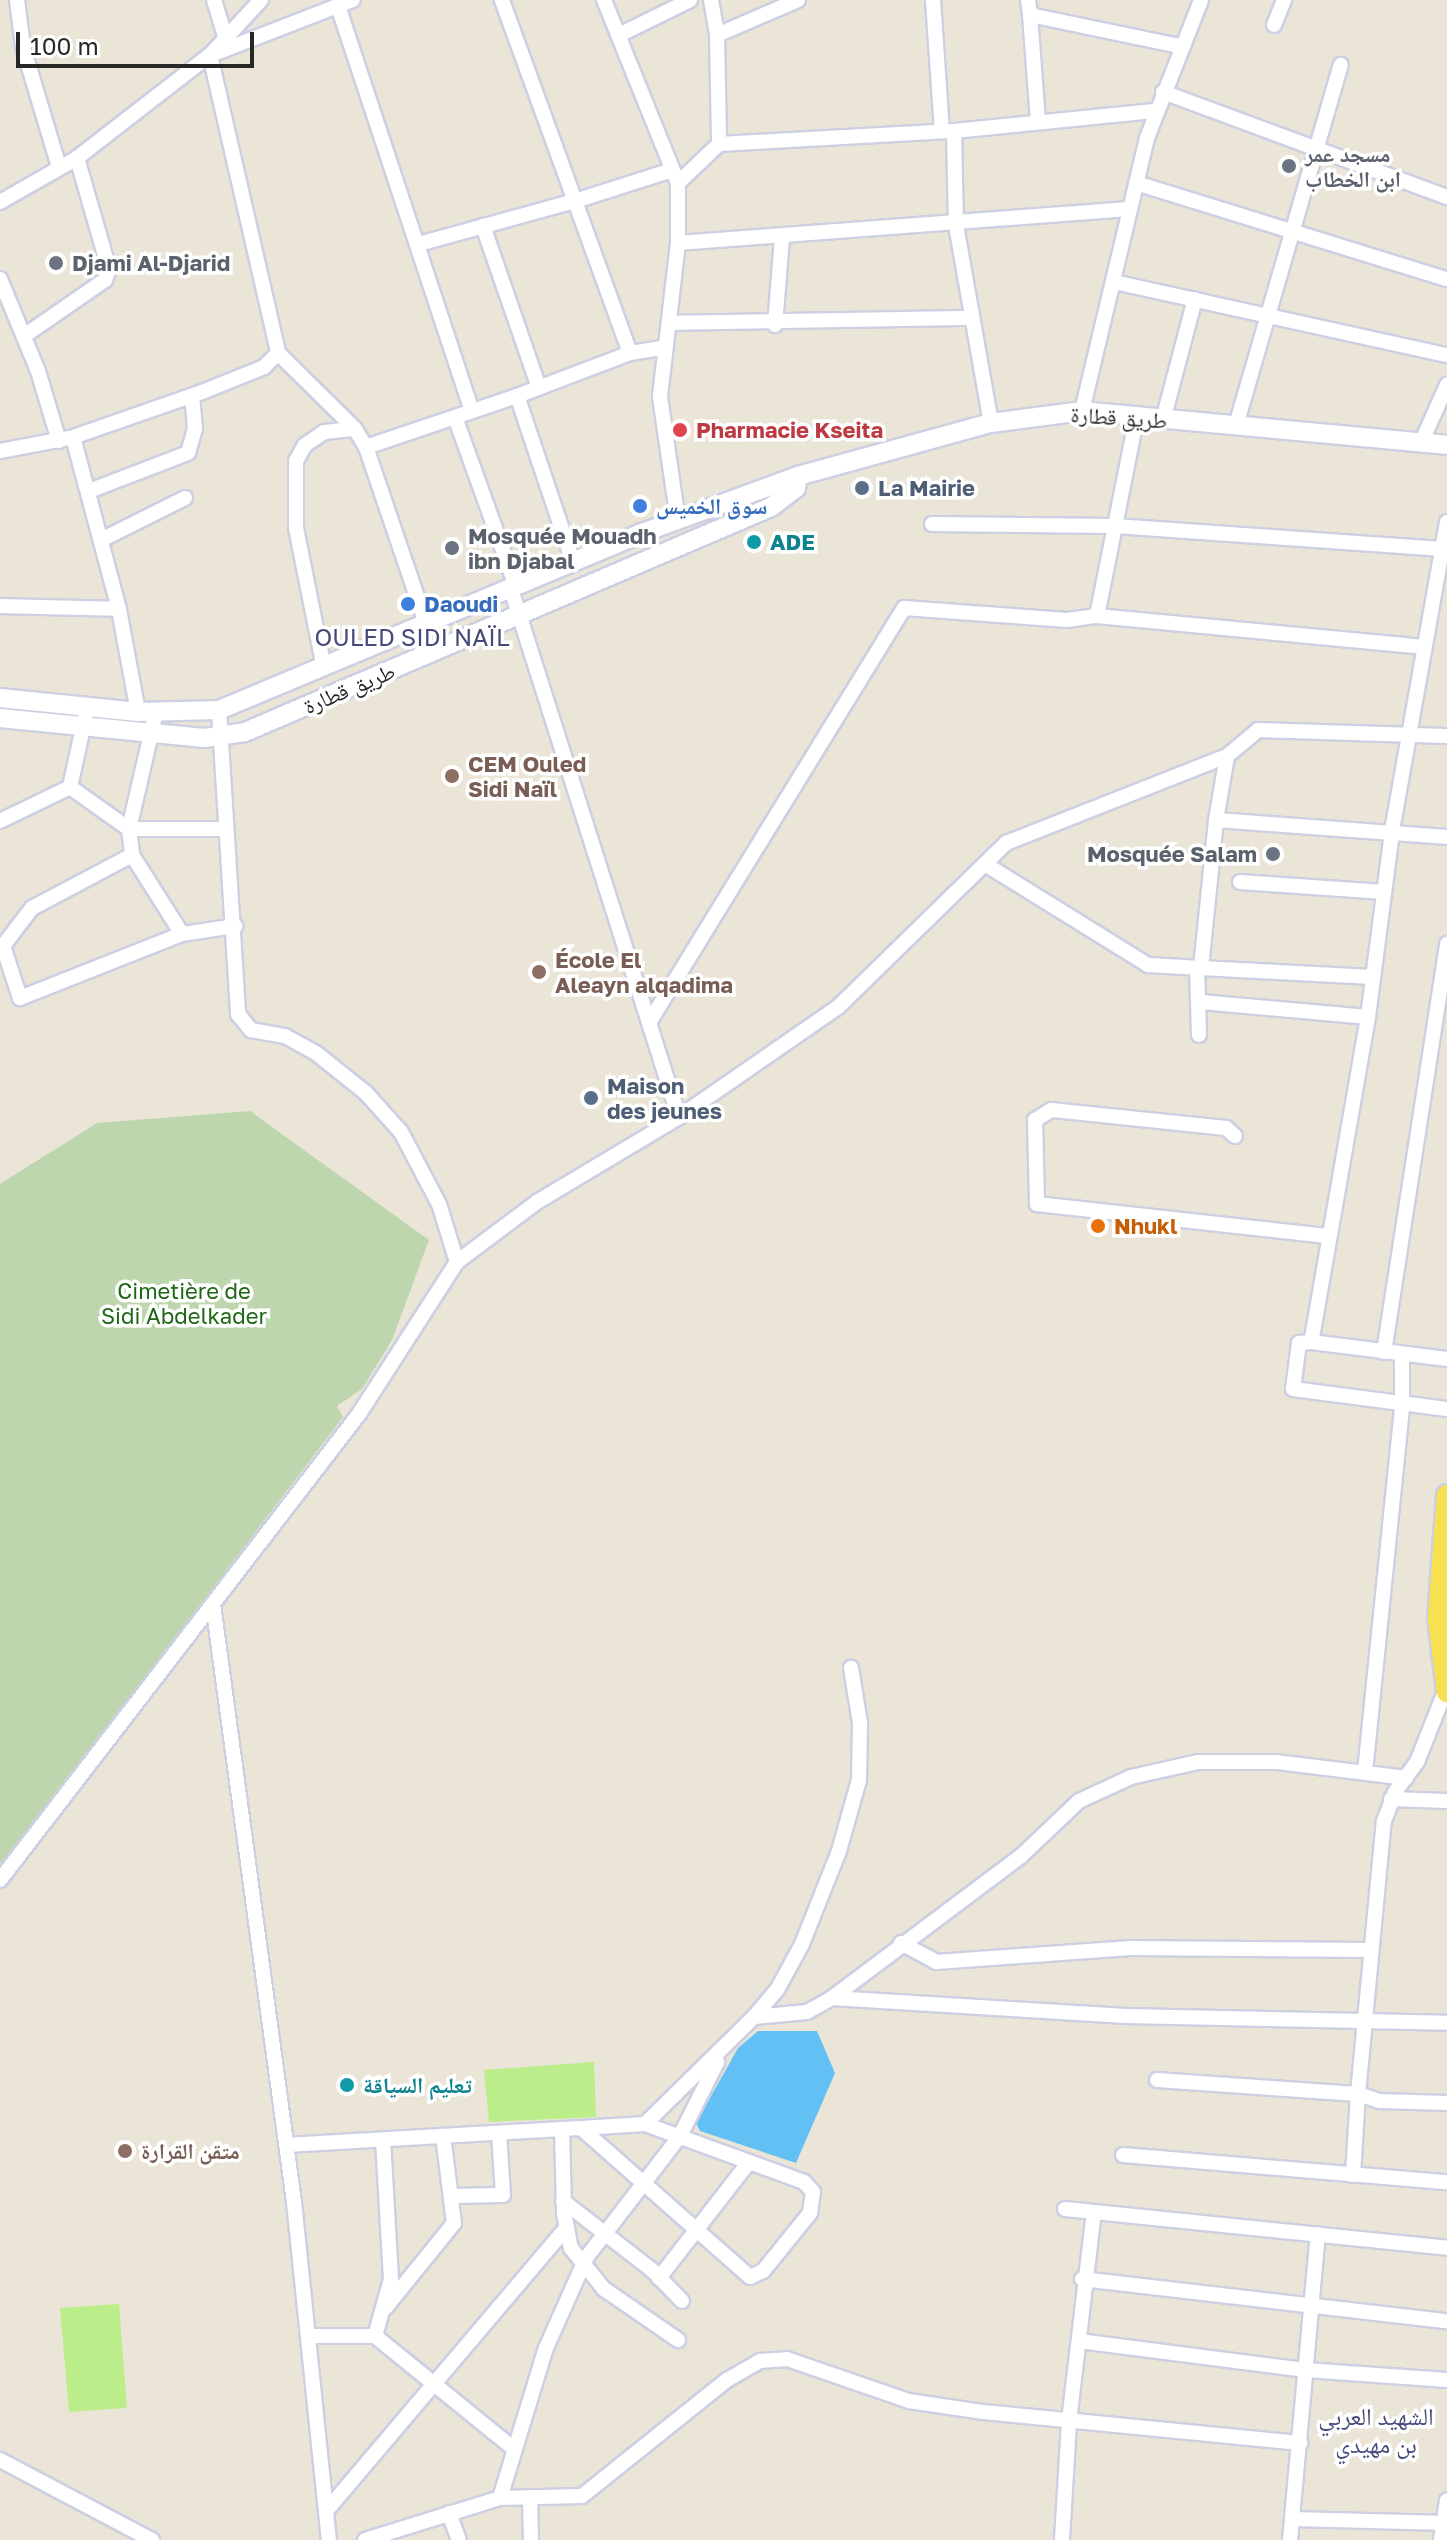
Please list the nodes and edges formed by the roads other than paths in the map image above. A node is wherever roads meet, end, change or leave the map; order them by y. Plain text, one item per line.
1 (17, 0) edge
2 (214, 0) edge
3 (261, 0) edge
4 (353, 0) edge
5 (502, 0) edge
6 (604, 0) edge
7 (690, 0) edge
8 (711, 0) edge
9 (798, 0) edge
10 (933, 0) edge
11 (1201, 0) edge
12 (1284, 0) edge
13 (338, 6) junction
14 (1029, 8) edge
15 (1274, 25) dead end
16 (225, 35) junction
17 (619, 35) junction
18 (717, 35) junction
19 (1180, 46) junction
20 (210, 55) junction
21 (1341, 65) dead end
22 (1163, 92) junction
23 (1156, 111) junction
24 (1038, 122) junction
25 (948, 131) junction
26 (719, 144) junction
27 (1321, 146) junction
28 (77, 158) junction
29 (59, 167) junction
30 (675, 176) junction
31 (1136, 183) junction
32 (1447, 197) edge
33 (575, 201) junction
34 (0, 202) edge
35 (1129, 209) junction
36 (956, 225) junction
37 (483, 226) junction
38 (1296, 228) junction
39 (782, 238) junction
40 (678, 243) junction
41 (419, 244) junction
42 (0, 279) edge
43 (1447, 279) edge
44 (1114, 282) junction
45 (4, 298) edge
46 (1195, 299) junction
47 (1272, 314) junction
48 (970, 318) junction
49 (670, 323) junction
50 (775, 325) junction
51 (24, 336) junction
52 (666, 347) junction
53 (278, 353) junction
54 (630, 353) junction
55 (1447, 355) edge
56 (1447, 385) edge
57 (539, 388) junction
58 (192, 396) junction
59 (517, 396) junction
60 (472, 410) junction
61 (1082, 411) junction
62 (455, 417) junction
63 (1136, 420) junction
64 (1163, 420) junction
65 (1237, 422) junction
66 (991, 423) junction
67 (355, 429) junction
68 (66, 439) junction
69 (1421, 443) junction
70 (1447, 445) edge
71 (366, 447) junction
72 (0, 451) edge
73 (798, 476) junction
74 (89, 491) junction
75 (185, 498) dead end
76 (678, 520) junction
77 (1447, 522) edge
78 (932, 524) dead end
79 (1115, 526) junction
80 (101, 540) junction
81 (1442, 549) junction
82 (573, 562) junction
83 (514, 587) junction
84 (0, 606) edge
85 (119, 609) junction
86 (517, 614) junction
87 (1097, 616) junction
88 (427, 626) junction
89 (1424, 647) junction
90 (324, 668) junction
91 (0, 698) edge
92 (88, 704) junction
93 (219, 710) junction
94 (147, 712) junction
95 (0, 718) edge
96 (84, 724) junction
97 (150, 733) junction
98 (1410, 734) junction
99 (221, 735) junction
100 (1447, 736) edge
101 (1227, 756) junction
102 (70, 787) junction
103 (1216, 820) junction
104 (0, 821) edge
105 (129, 829) junction
106 (226, 829) junction
107 (1392, 832) junction
108 (1447, 837) edge
109 (132, 855) junction
110 (985, 864) junction
111 (1240, 882) dead end
112 (1384, 892) junction
113 (235, 926) junction
114 (182, 934) junction
115 (1447, 944) edge
116 (2, 948) edge
117 (1199, 968) junction
118 (1373, 977) junction
119 (1201, 1002) junction
120 (1368, 1017) junction
121 (650, 1021) junction
122 (1199, 1035) dead end
123 (679, 1117) junction
124 (1235, 1136) dead end
125 (1329, 1236) junction
126 (457, 1262) junction
127 (1311, 1342) junction
128 (1384, 1352) junction
129 (1402, 1354) junction
130 (1447, 1359) edge
131 (1402, 1406) junction
132 (1447, 1409) edge
133 (1447, 1495) edge
134 (1444, 1536) edge
135 (213, 1604) junction
136 (851, 1668) dead end
137 (1447, 1691) edge
138 (1365, 1772) junction
139 (1406, 1778) junction
140 (1391, 1799) junction
141 (1447, 1801) edge
142 (0, 1880) edge
143 (901, 1943) junction
144 (1369, 1950) junction
145 (832, 1998) junction
146 (754, 2017) junction
147 (1365, 2020) junction
148 (1447, 2023) edge
149 (722, 2052) junction
150 (1157, 2080) dead end
151 (1358, 2094) junction
152 (1447, 2103) edge
153 (645, 2124) junction
154 (581, 2128) junction
155 (562, 2129) junction
156 (499, 2133) junction
157 (443, 2136) junction
158 (680, 2136) junction
159 (383, 2140) junction
160 (286, 2145) junction
161 (1123, 2155) dead end
162 (749, 2162) junction
163 (1353, 2175) junction
164 (1447, 2182) edge
165 (641, 2185) junction
166 (451, 2196) junction
167 (563, 2201) junction
168 (1065, 2209) dead end
169 (1094, 2212) junction
170 (567, 2227) junction
171 (605, 2232) junction
172 (693, 2232) junction
173 (1318, 2234) junction
174 (1447, 2248) edge
175 (582, 2265) junction
176 (659, 2278) junction
177 (1084, 2279) junction
178 (682, 2301) dead end
179 (1312, 2303) junction
180 (386, 2307) junction
181 (1447, 2321) edge
182 (308, 2336) junction
183 (375, 2336) junction
184 (678, 2340) dead end
185 (1079, 2341) junction
186 (1306, 2370) junction
187 (1447, 2380) edge
188 (435, 2382) junction
189 (1069, 2421) junction
190 (1300, 2443) junction
191 (514, 2449) junction
192 (0, 2460) edge
193 (530, 2497) junction
194 (500, 2498) junction
195 (1447, 2500) edge
196 (327, 2510) junction
197 (449, 2513) junction
198 (1292, 2519) junction
199 (1445, 2522) edge
200 (152, 2540) edge
201 (329, 2540) edge
202 (365, 2540) edge
203 (459, 2540) edge
204 (531, 2540) edge
205 (1062, 2540) edge
206 (1290, 2540) edge
207 (1441, 2540) edge

1 - 29 street
2 - 16 street
3 - 16 street
4 - 13 street
5 - 33 street
6 - 17 street
7 - 17 street
8 - 18 street
9 - 18 street
10 - 25 street
11 - 19 street
12 - 15 street
13 - 20 street
13 - 41 street
14 - 19 street
14 - 24 street
16 - 20 street
17 - 30 street
18 - 26 street
19 - 22 street
20 - 28 street
20 - 53 street
21 - 27 street
22 - 23 street
22 - 27 street
23 - 24 street
23 - 31 street
24 - 25 street
25 - 26 street
25 - 36 street
26 - 30 street
27 - 32 street
27 - 38 street
28 - 29 street
28 - 51 street
29 - 34 street
30 - 33 street
30 - 40 street
31 - 35 street
31 - 38 street
33 - 37 street
33 - 54 street
35 - 36 street
35 - 44 street
36 - 39 street
36 - 48 street
37 - 41 street
37 - 57 street
38 - 43 street
38 - 47 street
39 - 40 street
39 - 50 street
40 - 49 street
41 - 60 street
42 - 45 street
44 - 46 street
44 - 61 street
45 - 51 street
46 - 47 street
46 - 64 street
47 - 55 street
47 - 65 street
48 - 50 street
48 - 66 street
49 - 50 street
49 - 52 street
51 - 68 street
52 - 54 street
52 - 76 street
53 - 58 street
53 - 67 street
54 - 57 street
56 - 69 street
57 - 59 street
58 - 68 street
58 - 74 street
59 - 60 street
59 - 82 street
60 - 62 street
61 - 63 main road, طريق قطارة
61 - 66 main road, طريق قطارة
62 - 71 street
62 - 83 street
63 - 64 main road, طريق قطارة
63 - 79 street
64 - 65 main road, طريق قطارة
65 - 69 main road, طريق قطارة
66 - 73 main road, طريق قطارة
67 - 71 street
67 - 90 street
68 - 72 street
68 - 74 street
69 - 70 main road, طريق قطارة
71 - 88 street
73 - 76 main road, طريق قطارة
73 - 86 main road, طريق قطارة
74 - 80 street
75 - 80 street
76 - 82 main road, طريق قطارة
77 - 81 street
78 - 79 street
79 - 81 street
79 - 87 street
80 - 85 street
81 - 89 street
82 - 83 main road, طريق قطارة
83 - 86 street
83 - 88 main road, طريق قطارة
84 - 85 street
85 - 94 street
86 - 99 main road, طريق قطارة
86 - 121 street
87 - 89 street
87 - 121 street
88 - 90 main road, طريق قطارة
89 - 98 street
90 - 93 main road, طريق قطارة
91 - 92 main road, طريق قطارة
92 - 94 main road, طريق قطارة
92 - 96 street
93 - 94 main road, طريق قطارة
93 - 99 street
94 - 97 street
95 - 96 main road, طريق قطارة
96 - 97 main road, طريق قطارة
96 - 102 street
97 - 99 main road, طريق قطارة
97 - 105 street
98 - 100 street
98 - 101 street
98 - 107 street
99 - 106 street
101 - 103 street
101 - 110 street
102 - 104 street
102 - 105 street
103 - 107 street
103 - 117 street
105 - 106 street
105 - 109 street
106 - 113 street
107 - 108 street
107 - 112 street
109 - 114 street
109 - 116 street
110 - 117 street
110 - 123 street
111 - 112 street
112 - 118 street
113 - 114 street
113 - 126 street
114 - 116 street
115 - 128 street
117 - 118 street
117 - 119 street
118 - 120 street
119 - 120 street
119 - 122 street
120 - 125 street
121 - 123 street
123 - 126 street
124 - 125 street
125 - 127 street
126 - 135 street
127 - 128 street
127 - 131 street
128 - 129 street
129 - 130 street
129 - 131 street
131 - 132 street
131 - 138 street
133 - 134 main road
134 - 137 main road
135 - 142 street
135 - 160 street
136 - 146 street
137 - 139 street
138 - 139 street
138 - 143 street
139 - 140 street
140 - 141 street
140 - 144 street
143 - 144 street
143 - 145 street
144 - 147 street
145 - 146 street
145 - 147 street
146 - 149 street
147 - 148 street
147 - 151 street
149 - 153 street
149 - 158 street
150 - 151 street
151 - 152 street
151 - 163 street
153 - 154 street
153 - 158 street
154 - 155 street
154 - 165 street
155 - 156 street
155 - 167 street
156 - 157 street
156 - 166 street
157 - 159 street
157 - 166 street
158 - 162 street
158 - 165 street
159 - 160 street
159 - 180 street
160 - 182 street
161 - 163 street
162 - 172 street
162 - 172 street
163 - 164 street
165 - 171 street
165 - 172 street
166 - 180 street
167 - 170 street
167 - 171 street
168 - 169 street
169 - 173 street
169 - 177 street
170 - 175 street
170 - 188 street
171 - 175 street
171 - 176 street
172 - 176 street
173 - 174 street
173 - 179 street
175 - 184 street
175 - 191 street
176 - 178 street
177 - 179 street
177 - 185 street
179 - 181 street
179 - 186 street
180 - 183 street
182 - 183 street
182 - 196 street
183 - 188 street
185 - 186 street
185 - 189 street
186 - 187 street
186 - 190 street
188 - 191 street
188 - 196 street
189 - 190 street
189 - 193 street
189 - 205 street
190 - 198 street
191 - 194 street
192 - 200 street
193 - 194 street
193 - 204 street
194 - 197 street
195 - 199 street
196 - 201 street
197 - 202 street
197 - 203 street
198 - 199 street
198 - 206 street
199 - 207 street

